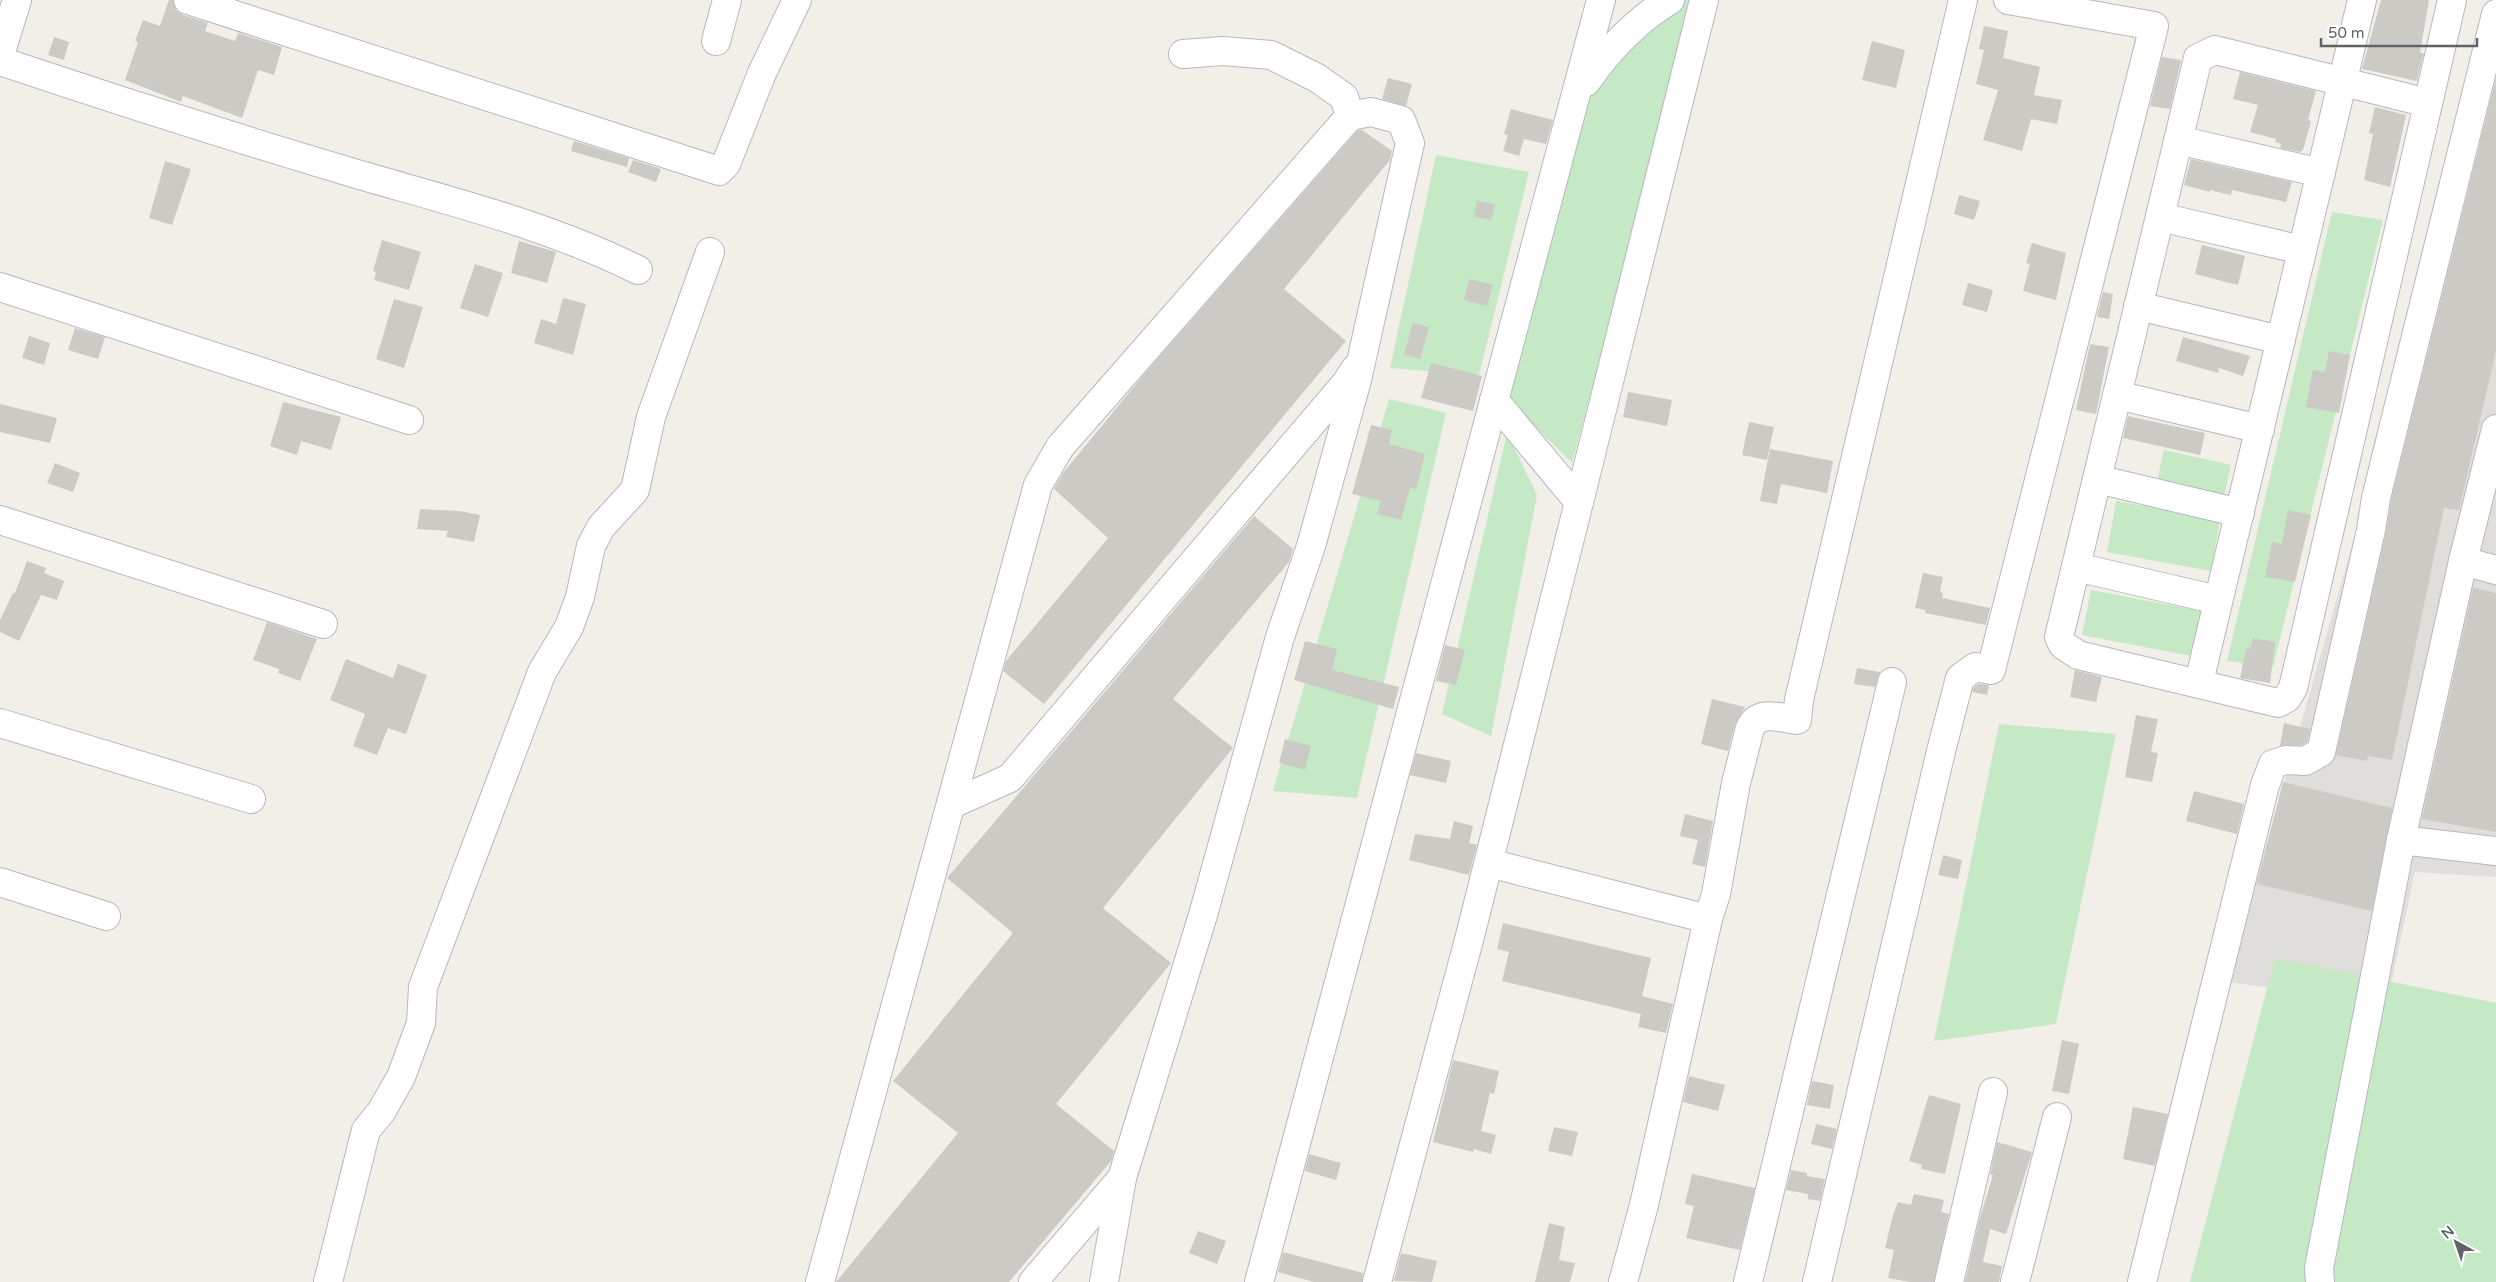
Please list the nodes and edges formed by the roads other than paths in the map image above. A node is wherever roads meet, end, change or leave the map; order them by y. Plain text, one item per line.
1 (17, 0) edge
2 (188, 0) edge
3 (797, 0) edge
4 (1601, 0) edge
5 (1670, 0) edge
6 (1704, 0) edge
7 (1964, 0) edge
8 (2008, 0) edge
9 (2362, 0) edge
10 (2452, 0) edge
11 (723, 1) edge
12 (2044, 3) edge
13 (2496, 14) edge
14 (716, 41) dead end
15 (1183, 54) dead end
16 (0, 55) edge
17 (0, 61) edge
18 (2342, 83) junction
19 (1572, 102) junction
20 (2428, 103) junction
21 (1350, 116) junction
22 (2178, 140) junction
23 (2321, 173) junction
24 (2160, 217) junction
25 (2302, 250) junction
26 (710, 252) dead end
27 (638, 270) dead end
28 (0, 287) edge
29 (2138, 306) junction
30 (2281, 340) junction
31 (1362, 360) junction
32 (2117, 395) junction
33 (1494, 400) junction
34 (409, 420) dead end
35 (2496, 428) edge
36 (2260, 429) junction
37 (2491, 469) edge
38 (2097, 479) junction
39 (1579, 502) junction
40 (2240, 513) junction
41 (0, 520) edge
42 (2464, 561) junction
43 (2076, 567) junction
44 (2496, 570) edge
45 (2218, 600) junction
46 (323, 624) dead end
47 (1892, 682) dead end
48 (2199, 682) junction
49 (0, 723) edge
50 (251, 799) dead end
51 (952, 804) junction
52 (2401, 840) junction
53 (2496, 851) edge
54 (1489, 863) junction
55 (0, 882) edge
56 (106, 916) dead end
57 (1708, 919) junction
58 (1993, 1092) dead end
59 (2057, 1117) dead end
60 (1122, 1178) junction
61 (328, 1282) edge
62 (820, 1282) edge
63 (1034, 1282) edge
64 (1104, 1282) edge
65 (1259, 1282) edge
66 (1377, 1282) edge
67 (1623, 1282) edge
68 (1748, 1282) edge
69 (1817, 1282) edge
70 (1949, 1282) edge
71 (2014, 1282) edge
72 (2142, 1282) edge
73 (2320, 1282) edge

1 - 16 street
2 - 3 street
4 - 19 street
5 - 19 street
6 - 39 street
7 - 57 street
8 - 12 street
9 - 18 street
10 - 20 street
11 - 14 street
12 - 69 street
13 - 72 street
15 - 21 street
17 - 27 street
18 - 20 street
18 - 22 street
18 - 23 street
19 - 33 street
20 - 48 street
21 - 31 street
21 - 51 street
22 - 23 street
22 - 24 street
23 - 25 street
24 - 25 street
24 - 29 street
25 - 30 street
26 - 61 street
28 - 34 street
29 - 30 street
29 - 32 street
30 - 36 street
31 - 51 street
31 - 60 street
32 - 36 street
32 - 38 street
33 - 39 street
33 - 65 street
35 - 37 street
36 - 40 street
37 - 42 street
38 - 40 street
38 - 43 street
39 - 54 street
40 - 45 street
41 - 46 street
42 - 44 street
42 - 52 street
43 - 45 street
43 - 48 street
45 - 48 street
47 - 68 street
49 - 50 street
51 - 62 street
52 - 53 street
52 - 73 street
54 - 57 street
54 - 66 street
55 - 56 street
57 - 67 street
58 - 70 street
59 - 71 street
60 - 63 street
60 - 64 street

